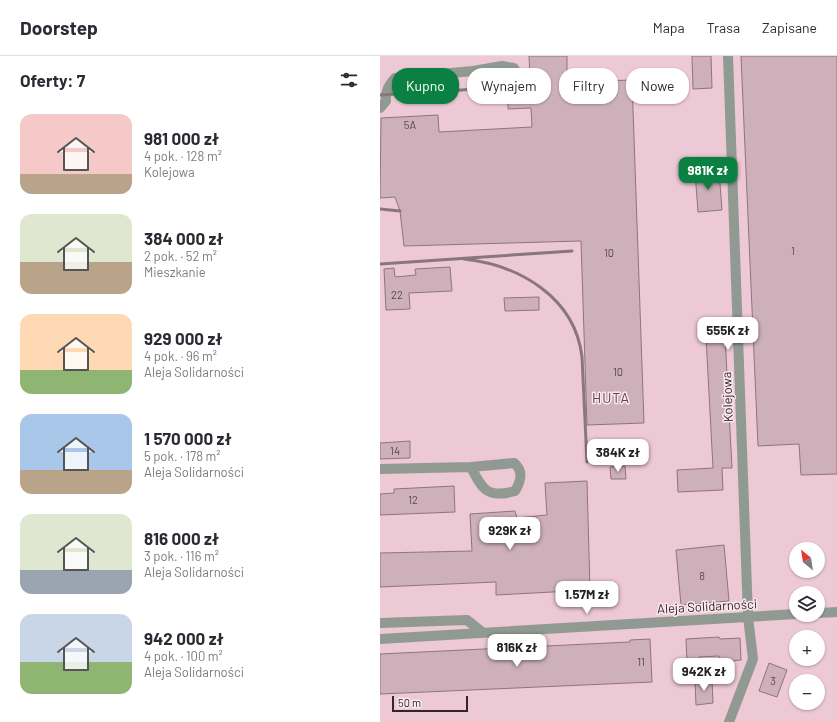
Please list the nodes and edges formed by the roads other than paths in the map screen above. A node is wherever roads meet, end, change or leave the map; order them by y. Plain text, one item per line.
1 (728, 56) edge
2 (467, 72) edge
3 (380, 108) edge
4 (471, 467) junction
5 (380, 469) edge
6 (837, 612) edge
7 (825, 613) edge
8 (789, 614) edge
9 (748, 617) junction
10 (380, 623) edge
11 (482, 632) junction
12 (380, 639) edge
13 (729, 722) edge

1 - 9 street, Kolejowa
2 - 3 street
4 - 4 street
4 - 5 street
6 - 7 street
8 - 9 street, Aleja Solidarności
9 - 11 street, Aleja Solidarności
9 - 13 street, Kolejowa
10 - 11 street
11 - 12 street, Aleja Solidarności

